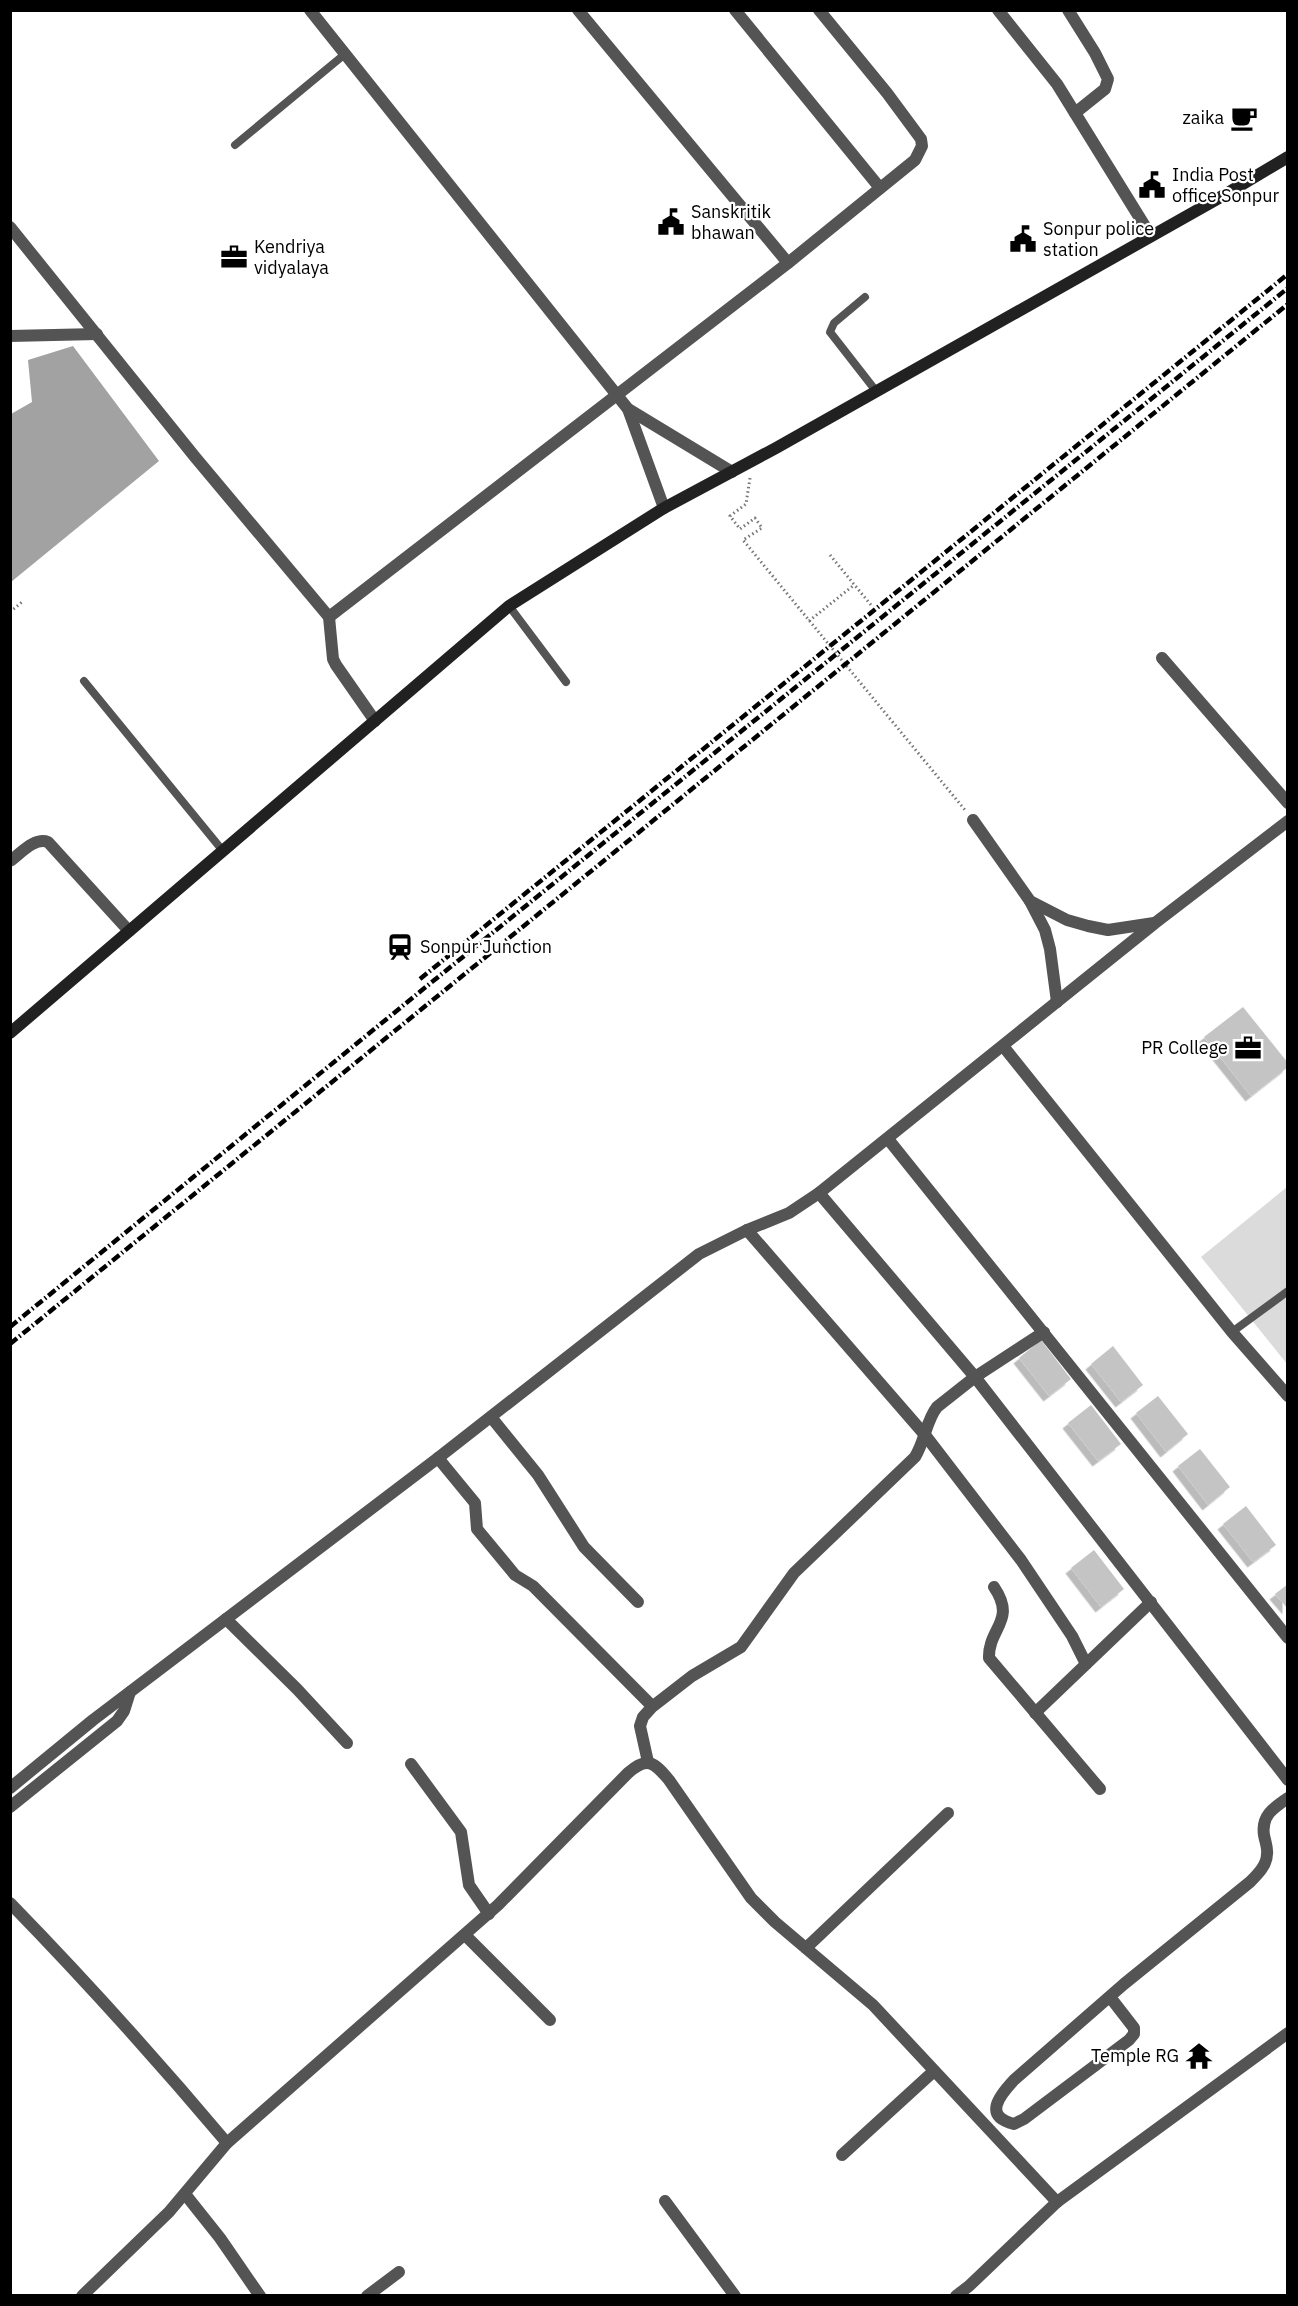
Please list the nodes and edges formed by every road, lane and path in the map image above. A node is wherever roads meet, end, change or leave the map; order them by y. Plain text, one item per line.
1 (310, 10) edge
2 (578, 10) edge
3 (735, 10) edge
4 (819, 10) edge
5 (999, 10) edge
6 (1068, 10) edge
7 (345, 54) junction
8 (1075, 113) junction
9 (235, 145) dead end
10 (1287, 157) edge
11 (880, 188) junction
12 (10, 227) edge
13 (1151, 236) junction
14 (788, 263) junction
15 (865, 297) dead end
16 (97, 334) junction
17 (10, 336) edge
18 (876, 392) junction
19 (617, 395) junction
20 (628, 409) junction
21 (753, 461) junction
22 (732, 472) junction
23 (664, 508) junction
24 (830, 555) dead end
25 (854, 585) junction
26 (22, 603) dead end
27 (871, 605) dead end
28 (509, 606) junction
29 (10, 612) edge
30 (328, 617) junction
31 (809, 621) junction
32 (1162, 658) dead end
33 (84, 681) dead end
34 (566, 682) dead end
35 (375, 721) junction
36 (1287, 803) edge
37 (974, 820) joint
38 (1287, 820) edge
39 (223, 851) junction
40 (10, 861) edge
41 (1030, 901) junction
42 (1155, 923) junction
43 (129, 931) junction
44 (1057, 1002) junction
45 (10, 1033) edge
46 (1003, 1046) junction
47 (888, 1139) junction
48 (819, 1193) junction
49 (747, 1230) junction
50 (1287, 1291) edge
51 (1044, 1332) junction
52 (1232, 1332) junction
53 (975, 1377) junction
54 (1287, 1396) edge
55 (491, 1417) junction
56 (925, 1435) junction
57 (438, 1458) junction
58 (994, 1587) dead end
59 (638, 1602) dead end
60 (1151, 1602) junction
61 (226, 1619) junction
62 (1287, 1638) edge
63 (1086, 1664) junction
64 (130, 1692) junction
65 (652, 1706) junction
66 (1035, 1713) junction
67 (347, 1743) dead end
68 (648, 1762) junction
69 (411, 1764) dead end
70 (1287, 1780) edge
71 (10, 1788) edge
72 (1100, 1789) dead end
73 (1287, 1798) edge
74 (10, 1807) edge
75 (948, 1813) dead end
76 (10, 1903) edge
77 (489, 1914) junction
78 (465, 1935) junction
79 (806, 1948) junction
80 (1110, 1997) junction
81 (550, 2020) dead end
82 (1287, 2033) edge
83 (934, 2071) junction
84 (227, 2143) junction
85 (842, 2155) dead end
86 (185, 2194) junction
87 (665, 2201) dead end
88 (1057, 2202) junction
89 (399, 2272) dead end
90 (82, 2295) edge
91 (260, 2295) edge
92 (367, 2295) edge
93 (735, 2295) edge
94 (956, 2295) edge

1 - 7 street
2 - 14 street
3 - 11 street
4 - 11 street
5 - 8 street
6 - 8 street
7 - 9 lane
7 - 19 street
8 - 13 street
10 - 13 main road
11 - 14 street
12 - 16 street
13 - 18 main road
14 - 19 street
15 - 18 lane
16 - 17 street
16 - 30 street
18 - 21 main road
19 - 20 street
19 - 30 street
20 - 22 street
20 - 23 street
21 - 22 main road
21 - 31 path
22 - 23 main road
23 - 28 main road
24 - 25 path
25 - 27 path
25 - 31 path
26 - 29 path
28 - 34 lane
28 - 35 main road
30 - 35 street
31 - 37 path
32 - 36 street
33 - 39 lane
35 - 39 main road
37 - 41 street
38 - 42 street
39 - 43 main road
40 - 43 street
41 - 42 street
41 - 44 street
42 - 44 street
43 - 45 main road
44 - 46 street
46 - 47 street
46 - 52 street
47 - 48 street
47 - 51 street
48 - 49 street
48 - 53 street
49 - 55 street
49 - 56 street
50 - 52 lane
51 - 53 street
51 - 62 street
52 - 54 street
53 - 56 street
53 - 60 street
55 - 57 street
55 - 59 street
56 - 63 street
56 - 65 street
57 - 61 street
57 - 65 street
58 - 66 street
60 - 63 street
60 - 70 street
61 - 64 street
61 - 67 street
63 - 66 street
64 - 71 street
64 - 74 street
65 - 68 street
66 - 72 street
68 - 77 street
68 - 79 street
69 - 77 street
73 - 80 street
75 - 79 street
76 - 84 street
77 - 78 street
78 - 81 street
78 - 84 street
79 - 83 street
80 - 80 street
82 - 88 street
83 - 85 street
83 - 88 street
84 - 86 street
86 - 90 street
86 - 91 street
87 - 93 street
88 - 94 street
89 - 92 street

